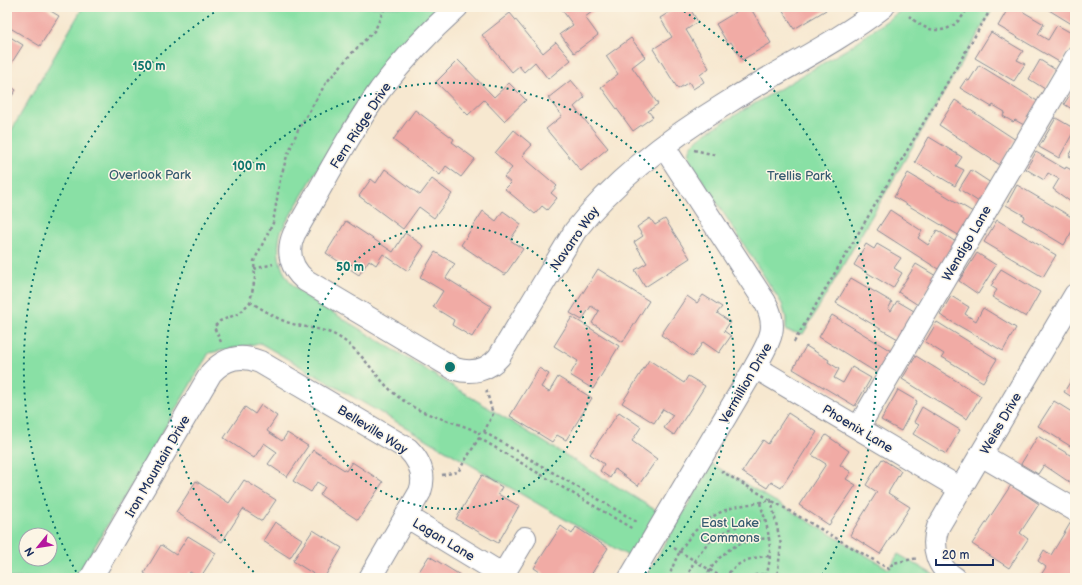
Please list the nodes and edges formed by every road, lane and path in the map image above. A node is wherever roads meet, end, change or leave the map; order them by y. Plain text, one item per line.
1 (385, 7) edge
2 (457, 7) edge
3 (883, 7) edge
4 (968, 7) edge
5 (992, 7) edge
6 (910, 16) dead end
7 (1075, 59) edge
8 (664, 147) junction
9 (694, 150) dead end
10 (716, 155) dead end
11 (285, 260) junction
12 (254, 269) junction
13 (1075, 295) edge
14 (250, 302) junction
15 (794, 342) dead end
16 (226, 354) junction
17 (755, 367) junction
18 (484, 383) dead end
19 (858, 428) junction
20 (484, 432) junction
21 (479, 433) junction
22 (479, 438) junction
23 (981, 455) junction
24 (721, 470) dead end
25 (555, 474) junction
26 (437, 476) dead end
27 (564, 479) junction
28 (551, 481) junction
29 (560, 486) junction
30 (961, 489) junction
31 (771, 500) junction
32 (760, 503) junction
33 (1075, 510) edge
34 (406, 516) junction
35 (766, 520) junction
36 (637, 522) dead end
37 (633, 529) dead end
38 (525, 538) dead end
39 (770, 538) junction
40 (674, 548) dead end
41 (680, 551) junction
42 (770, 556) junction
43 (930, 556) junction
44 (694, 561) junction
45 (710, 570) junction
46 (502, 576) edge
47 (766, 577) edge
48 (91, 578) edge
49 (370, 578) edge
50 (630, 578) edge
51 (669, 578) edge
52 (687, 578) edge
53 (705, 578) edge
54 (724, 578) edge
55 (749, 578) edge
56 (777, 578) edge
57 (954, 578) edge

1 - 12 path
2 - 11 street, Fern Ridge Drive
3 - 8 street, Navarro Way
4 - 6 path
5 - 15 path
7 - 19 street, Wendigo Lane
8 - 11 street, Navarro Way
8 - 17 street, Vermillion Drive
9 - 10 path
11 - 12 path
12 - 14 path
13 - 23 street, Weiss Drive
14 - 16 path
14 - 21 path
16 - 34 street, Belleville Way
16 - 48 street, Iron Mountain Drive
17 - 19 street, Phoenix Lane
17 - 50 street, Vermillion Drive
18 - 20 path
19 - 30 street, Phoenix Lane
20 - 21 path
20 - 25 path
21 - 22 path
22 - 26 path
22 - 28 path
23 - 30 street, Weiss Drive
23 - 33 street
24 - 31 path
25 - 27 path
25 - 28 path
27 - 29 path
27 - 36 path
28 - 29 path
29 - 37 path
30 - 43 street, Weiss Drive
31 - 32 path
31 - 43 path
31 - 56 path
32 - 35 path
32 - 41 path
34 - 46 street, Lagan Lane
34 - 49 street, Belleville Way
35 - 39 path
35 - 44 path
38 - 46 street
39 - 42 path
39 - 45 path
40 - 41 path
41 - 44 path
41 - 51 path
42 - 47 path
42 - 54 path
43 - 57 street
44 - 45 path
44 - 52 path
45 - 53 path
45 - 54 path
47 - 55 path

